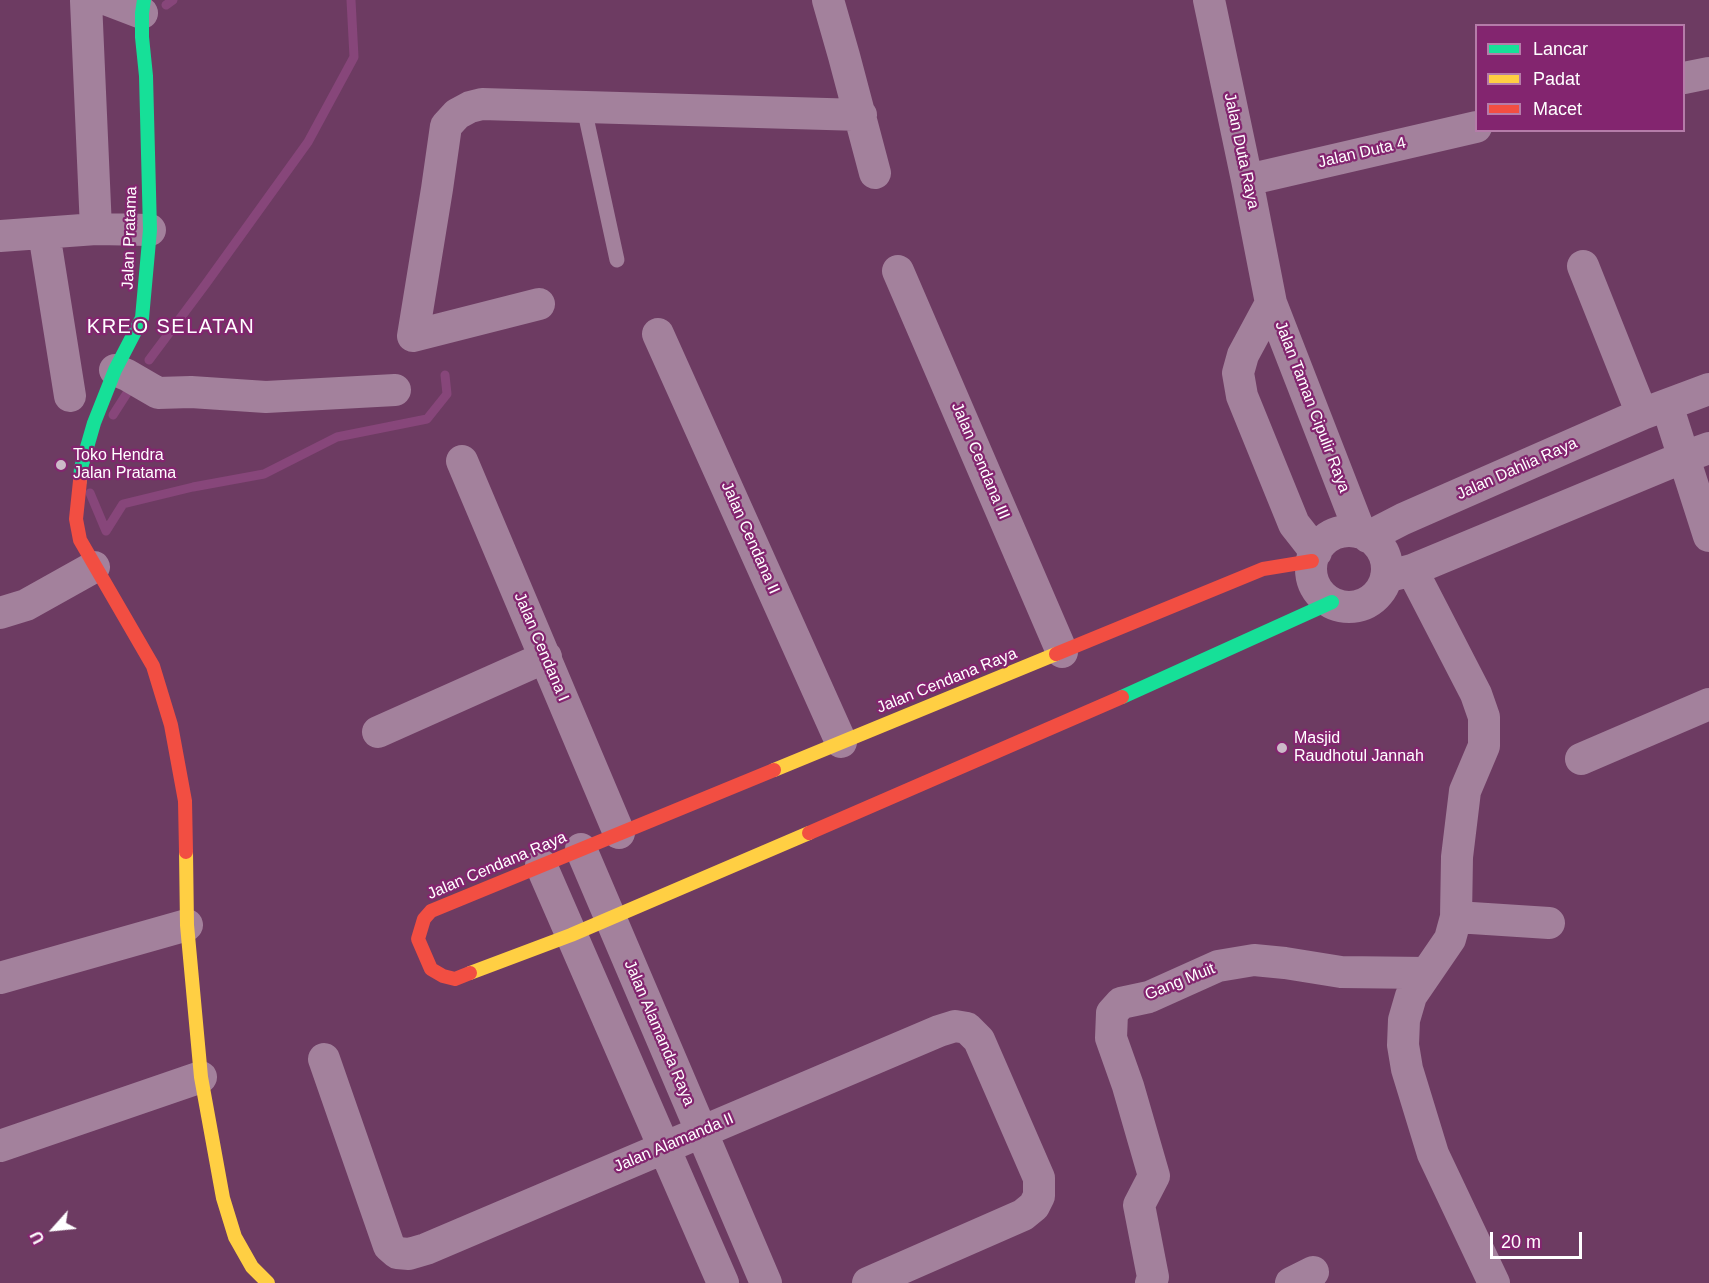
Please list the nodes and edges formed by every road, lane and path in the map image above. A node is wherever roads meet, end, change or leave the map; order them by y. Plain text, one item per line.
1 (91, 0) edge
2 (828, 0) edge
3 (1209, 0) edge
4 (143, 7) edge
5 (1709, 73) edge
6 (1685, 78) edge
7 (584, 108) junction
8 (861, 115) junction
9 (1475, 127) edge
10 (875, 173) dead end
11 (1249, 190) junction
12 (96, 229) junction
13 (150, 230) junction
14 (44, 232) junction
15 (0, 236) edge
16 (617, 260) dead end
17 (1583, 266) dead end
18 (898, 271) dead end
19 (1271, 303) junction
20 (539, 304) dead end
21 (658, 334) dead end
22 (115, 370) junction
23 (395, 390) dead end
24 (1709, 390) edge
25 (70, 396) dead end
26 (1654, 409) junction
27 (1697, 452) edge
28 (462, 461) dead end
29 (1364, 534) junction
30 (1709, 536) edge
31 (1314, 556) junction
32 (94, 567) junction
33 (1399, 574) junction
34 (1332, 602) junction
35 (0, 614) edge
36 (1062, 652) junction
37 (546, 657) junction
38 (1709, 704) edge
39 (378, 732) dead end
40 (841, 742) junction
41 (1581, 759) dead end
42 (619, 833) junction
43 (581, 849) junction
44 (541, 865) junction
45 (1456, 917) junction
46 (611, 918) junction
47 (1549, 923) dead end
48 (187, 925) junction
49 (571, 935) junction
50 (1426, 973) junction
51 (0, 978) edge
52 (324, 1059) dead end
53 (201, 1077) junction
54 (702, 1132) junction
55 (0, 1146) edge
56 (664, 1148) junction
57 (268, 1283) edge
58 (723, 1283) edge
59 (766, 1283) edge
60 (868, 1283) edge
61 (1151, 1283) edge
62 (1494, 1283) edge

1 - 4 street
1 - 12 street
2 - 8 street
3 - 11 street, Jalan Duta Raya
4 - 13 street, Jalan Pratama
5 - 6 street
7 - 8 street
7 - 16 lane
7 - 20 street
8 - 10 street
9 - 11 street, Jalan Duta 4
11 - 19 street, Jalan Duta Raya
12 - 13 street
12 - 14 street
13 - 22 street, Jalan Pratama
14 - 15 street
14 - 25 street
17 - 26 street
18 - 36 street, Jalan Cendana III
19 - 29 street, Jalan Taman Cipulir Raya
19 - 31 street, Jalan Taman Cipulir Raya
21 - 40 street, Jalan Cendana II
22 - 23 street
22 - 32 street, Jalan Pratama
24 - 26 street, Jalan Dahlia Raya
26 - 27 street
26 - 29 street, Jalan Dahlia Raya
27 - 30 street
27 - 33 street
28 - 37 street, Jalan Cendana I
29 - 31 street
29 - 33 street
31 - 34 street
31 - 36 street, Jalan Cendana Raya
32 - 35 street
32 - 48 street, Jalan Pratama
33 - 34 street
33 - 45 street
34 - 46 street, Jalan Cendana Raya
36 - 40 street, Jalan Cendana Raya
37 - 39 street
37 - 42 street, Jalan Cendana I
38 - 41 street
40 - 42 street, Jalan Cendana Raya
42 - 43 street, Jalan Cendana Raya
43 - 44 street, Jalan Cendana Raya
43 - 46 street, Jalan Alamanda Raya
44 - 49 street
44 - 49 street, Jalan Cendana Raya
45 - 47 street
45 - 50 street
46 - 49 street, Jalan Cendana Raya
46 - 54 street, Jalan Alamanda Raya
48 - 51 street
48 - 53 street, Jalan Pratama
49 - 56 street
50 - 61 street, Gang Muit
50 - 62 street
52 - 56 street, Jalan Alamanda II
53 - 55 street
53 - 57 street, Jalan Pratama
54 - 56 street, Jalan Alamanda II
54 - 59 street, Jalan Alamanda Raya
54 - 60 street, Jalan Alamanda II
56 - 58 street

